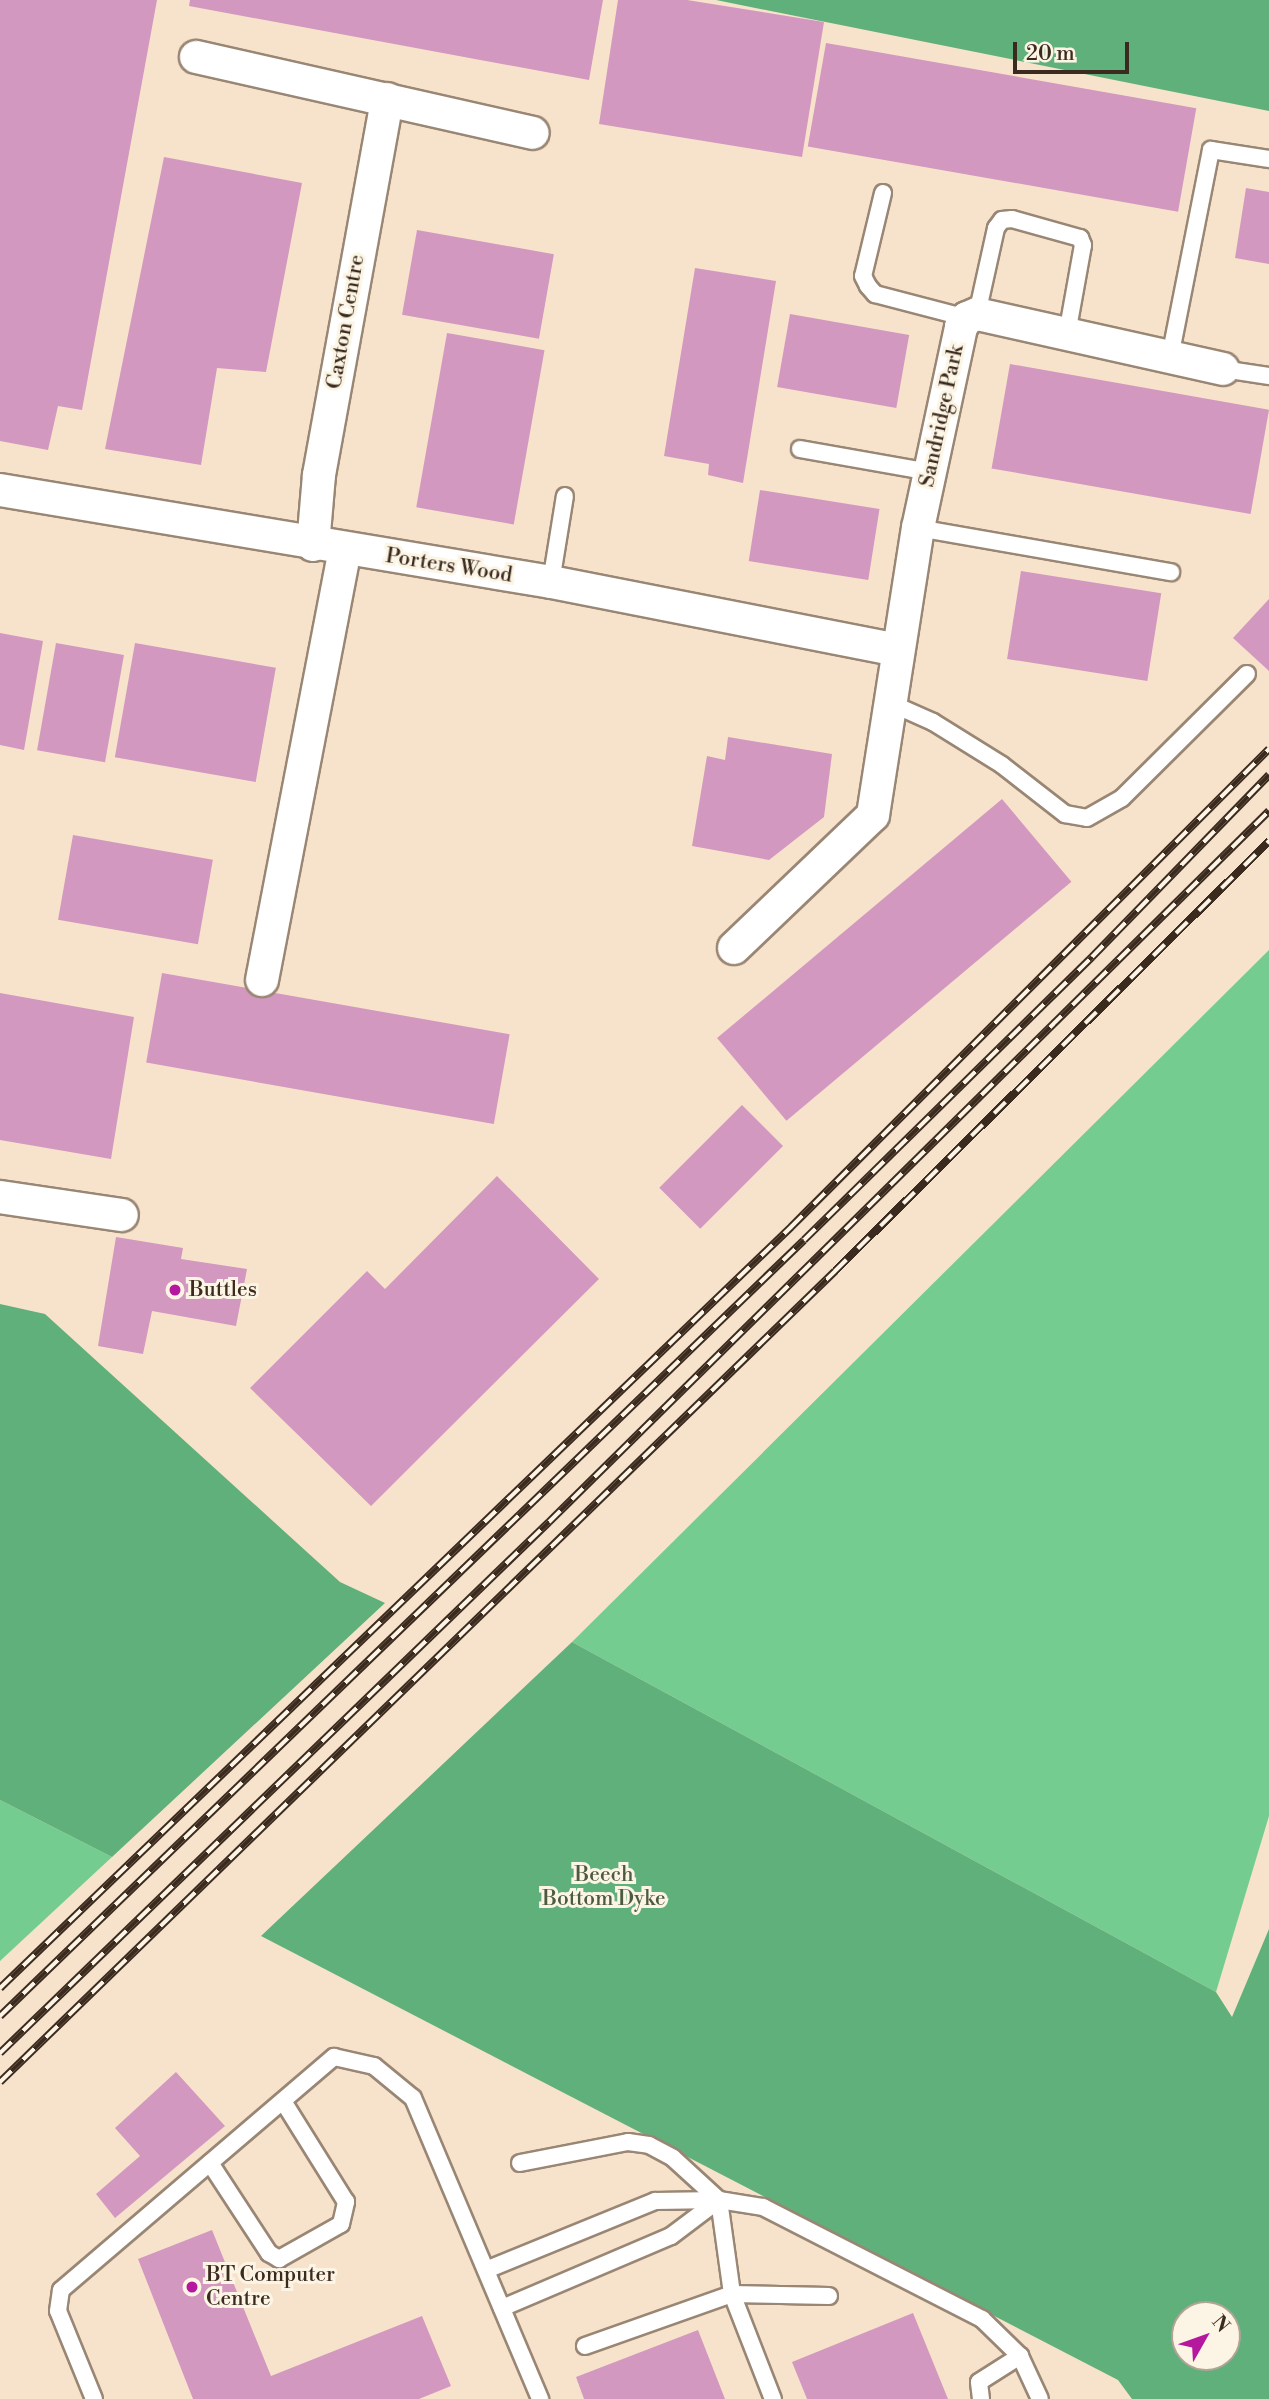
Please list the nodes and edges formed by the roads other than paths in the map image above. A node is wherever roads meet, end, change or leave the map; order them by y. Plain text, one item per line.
1 (196, 57) dead end
2 (387, 99) junction
3 (533, 133) dead end
4 (1269, 159) edge
5 (883, 193) dead end
6 (972, 316) junction
7 (1067, 334) junction
8 (1170, 356) junction
9 (1223, 369) joint
10 (1269, 376) edge
11 (800, 449) dead end
12 (930, 472) junction
13 (0, 490) edge
14 (565, 496) dead end
15 (918, 528) junction
16 (313, 545) junction
17 (345, 550) junction
18 (1171, 572) dead end
19 (551, 582) junction
20 (897, 650) junction
21 (1247, 674) dead end
22 (888, 702) junction
23 (734, 948) dead end
24 (262, 981) dead end
25 (0, 1197) edge
26 (122, 1215) dead end
27 (283, 2101) junction
28 (520, 2162) dead end
29 (210, 2163) junction
30 (719, 2200) junction
31 (486, 2270) junction
32 (732, 2294) junction
33 (829, 2296) dead end
34 (502, 2308) junction
35 (585, 2346) dead end
36 (1020, 2356) junction
37 (94, 2399) edge
38 (540, 2399) edge
39 (773, 2399) edge
40 (981, 2399) edge
41 (1040, 2399) edge

1 - 2 street
2 - 3 street
2 - 16 street, Caxton Centre
4 - 8 lane
5 - 6 lane
6 - 7 street
6 - 7 lane
6 - 12 street, Sandridge Park
7 - 8 street
8 - 9 street
9 - 10 lane
11 - 12 lane
12 - 15 street, Sandridge Park
13 - 16 street, Porters Wood
14 - 19 lane
15 - 18 lane
15 - 20 street, Sandridge Park
16 - 17 street, Porters Wood
17 - 19 street, Porters Wood
17 - 24 street
19 - 20 street, Porters Wood
20 - 22 street, Sandridge Park
21 - 22 lane
22 - 23 street, Sandridge Park
25 - 26 street
27 - 29 lane
27 - 29 lane
27 - 31 lane
28 - 30 lane
29 - 37 lane
30 - 31 lane
30 - 32 lane
30 - 34 lane
30 - 36 lane
31 - 34 lane
32 - 33 lane
32 - 35 lane
32 - 39 lane
34 - 38 lane
36 - 40 lane
36 - 41 lane

